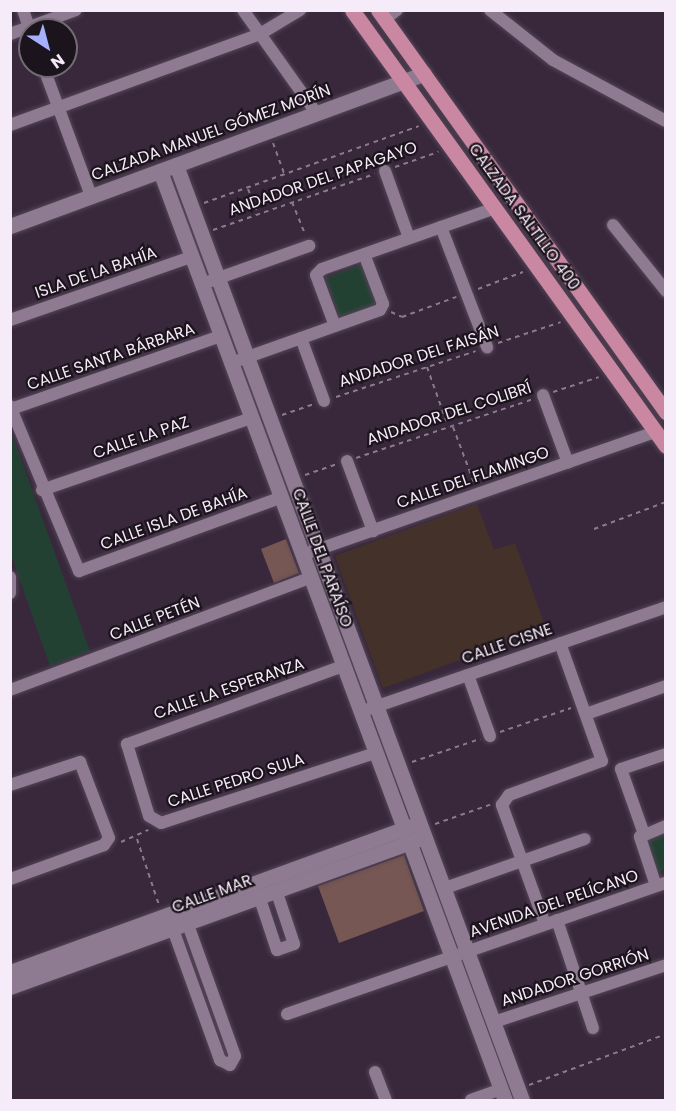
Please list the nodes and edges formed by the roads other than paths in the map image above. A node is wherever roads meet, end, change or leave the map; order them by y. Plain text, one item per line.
1 (76, 10) edge
2 (243, 10) edge
3 (300, 10) edge
4 (352, 10) edge
5 (490, 10) edge
6 (387, 13) edge
7 (57, 18) edge
8 (260, 34) junction
9 (424, 74) junction
10 (47, 78) edge
11 (405, 82) junction
12 (58, 107) junction
13 (317, 114) junction
14 (666, 121) edge
15 (10, 124) edge
16 (176, 165) junction
17 (160, 171) junction
18 (385, 171) road end
19 (91, 196) junction
20 (495, 208) junction
21 (613, 225) dead end
22 (10, 226) edge
23 (441, 227) junction
24 (409, 238) junction
25 (309, 246) dead end
26 (364, 254) junction
27 (192, 257) junction
28 (218, 278) junction
29 (202, 284) junction
30 (666, 291) edge
31 (10, 320) edge
32 (335, 326) junction
33 (221, 336) junction
34 (301, 338) junction
35 (487, 347) road end
36 (248, 357) junction
37 (231, 363) junction
38 (543, 396) road end
39 (324, 401) road end
40 (11, 407) edge
41 (666, 412) edge
42 (251, 418) junction
43 (656, 432) junction
44 (666, 446) edge
45 (347, 461) road end
46 (568, 463) junction
47 (42, 490) junction
48 (280, 498) junction
49 (373, 531) junction
50 (319, 549) junction
51 (302, 555) junction
52 (10, 577) edge
53 (310, 578) junction
54 (12, 593) edge
55 (666, 607) edge
56 (560, 644) junction
57 (343, 666) junction
58 (468, 675) junction
59 (666, 686) edge
60 (10, 690) edge
61 (378, 706) junction
62 (360, 712) junction
63 (586, 714) junction
64 (490, 736) dead end
65 (127, 744) joint
66 (375, 753) junction
67 (666, 754) edge
68 (10, 785) edge
69 (666, 826) edge
70 (424, 829) junction
71 (405, 836) junction
72 (642, 836) junction
73 (585, 839) dead end
74 (522, 861) junction
75 (10, 879) edge
76 (661, 884) edge
77 (445, 888) junction
78 (276, 890) junction
79 (259, 896) junction
80 (185, 916) junction
81 (168, 920) junction
82 (551, 922) junction
83 (469, 950) junction
84 (453, 956) junction
85 (666, 965) edge
86 (10, 972) edge
87 (10, 987) edge
88 (583, 992) junction
89 (287, 1014) dead end
90 (494, 1022) junction
91 (593, 1028) dead end
92 (375, 1072) dead end
93 (503, 1095) edge
94 (520, 1095) edge
95 (386, 1101) edge
96 (471, 1101) edge

1 - 7 street
2 - 8 street
3 - 8 street
4 - 11 main road, CALZADA SALTILLO 400
5 - 14 street
6 - 9 main road, CALZADA SALTILLO 400
8 - 12 street
8 - 13 street
9 - 11 street, CALZADA MANUEL GÓMEZ MORÍN
9 - 41 main road, CALZADA SALTILLO 400
10 - 12 street
11 - 13 street, CALZADA MANUEL GÓMEZ MORÍN
11 - 20 main road, CALZADA SALTILLO 400
12 - 15 street
12 - 19 street
13 - 16 street, CALZADA MANUEL GÓMEZ MORÍN
16 - 17 street, CALZADA MANUEL GÓMEZ MORÍN
16 - 28 street, CALLE DEL PARAÍSO
17 - 19 street, CALZADA MANUEL GÓMEZ MORÍN
17 - 27 street, CALLE DEL PARAÍSO
18 - 24 street
19 - 22 street, CALZADA MANUEL GÓMEZ MORÍN
20 - 23 street
20 - 43 main road, CALZADA SALTILLO 400
21 - 30 street
23 - 24 street
23 - 35 street
24 - 26 street
25 - 28 street
26 - 32 street
26 - 32 street
27 - 29 street, CALLE DEL PARAÍSO
27 - 31 street, ISLA DE LA BAHÍA
28 - 29 street
28 - 36 street, CALLE DEL PARAÍSO
29 - 33 street, CALLE DEL PARAÍSO
32 - 34 street
33 - 37 street, CALLE DEL PARAÍSO
33 - 40 street, CALLE SANTA BÁRBARA
34 - 36 street
34 - 39 street
36 - 37 street
36 - 50 street, CALLE DEL PARAÍSO
37 - 42 street, CALLE DEL PARAÍSO
38 - 46 street
40 - 47 street
42 - 47 street, CALLE LA PAZ
42 - 48 street, CALLE DEL PARAÍSO
43 - 44 main road, CALZADA SALTILLO 400
43 - 46 street, CALLE DEL FLAMINGO
45 - 49 street
46 - 49 street, CALLE DEL FLAMINGO
47 - 48 street, CALLE ISLA DE BAHÍA
48 - 51 street, CALLE DEL PARAÍSO
49 - 50 street, CALLE DEL FLAMINGO
50 - 51 street, CALLE DEL FLAMINGO
50 - 61 street, CALLE DEL PARAÍSO
51 - 53 street, CALLE DEL PARAÍSO
52 - 54 street
53 - 57 street, CALLE DEL PARAÍSO
53 - 60 street, CALLE PETÉN
55 - 56 street, CALLE CISNE
56 - 58 street, CALLE CISNE
56 - 63 street
57 - 62 street, CALLE DEL PARAÍSO
57 - 65 street, CALLE LA ESPERANZA
58 - 61 street, CALLE CISNE
58 - 64 street
59 - 63 street
61 - 62 street, CALLE CISNE
61 - 70 street, CALLE DEL PARAÍSO
62 - 66 street, CALLE DEL PARAÍSO
63 - 74 street
65 - 66 street, CALLE PEDRO SULA
66 - 71 street, CALLE DEL PARAÍSO
67 - 72 street
68 - 75 street
69 - 72 street
70 - 71 street, CALLE MAR
70 - 77 street, CALLE DEL PARAÍSO
71 - 78 street, CALLE MAR
71 - 80 street, CALLE MAR
71 - 84 street, CALLE DEL PARAÍSO
72 - 76 street
73 - 74 street
74 - 77 street
74 - 82 street
76 - 82 street, AVENIDA DEL PELÍCANO
77 - 83 street, CALLE DEL PARAÍSO
78 - 79 street, CALLE MAR
78 - 79 street
79 - 80 street, CALLE MAR
80 - 81 street, CALLE MAR
80 - 81 street
81 - 86 street, CALLE MAR
81 - 87 street, CALLE MAR
82 - 83 street, AVENIDA DEL PELÍCANO
82 - 88 street
83 - 84 street, AVENIDA DEL PELÍCANO
83 - 90 street, CALLE DEL PARAÍSO
84 - 89 street, AVENIDA DEL PELÍCANO
84 - 93 street, CALLE DEL PARAÍSO
85 - 88 street, ANDADOR GORRIÓN
88 - 90 street, ANDADOR GORRIÓN
88 - 91 street
90 - 94 street, CALLE DEL PARAÍSO
92 - 95 street
93 - 96 street

